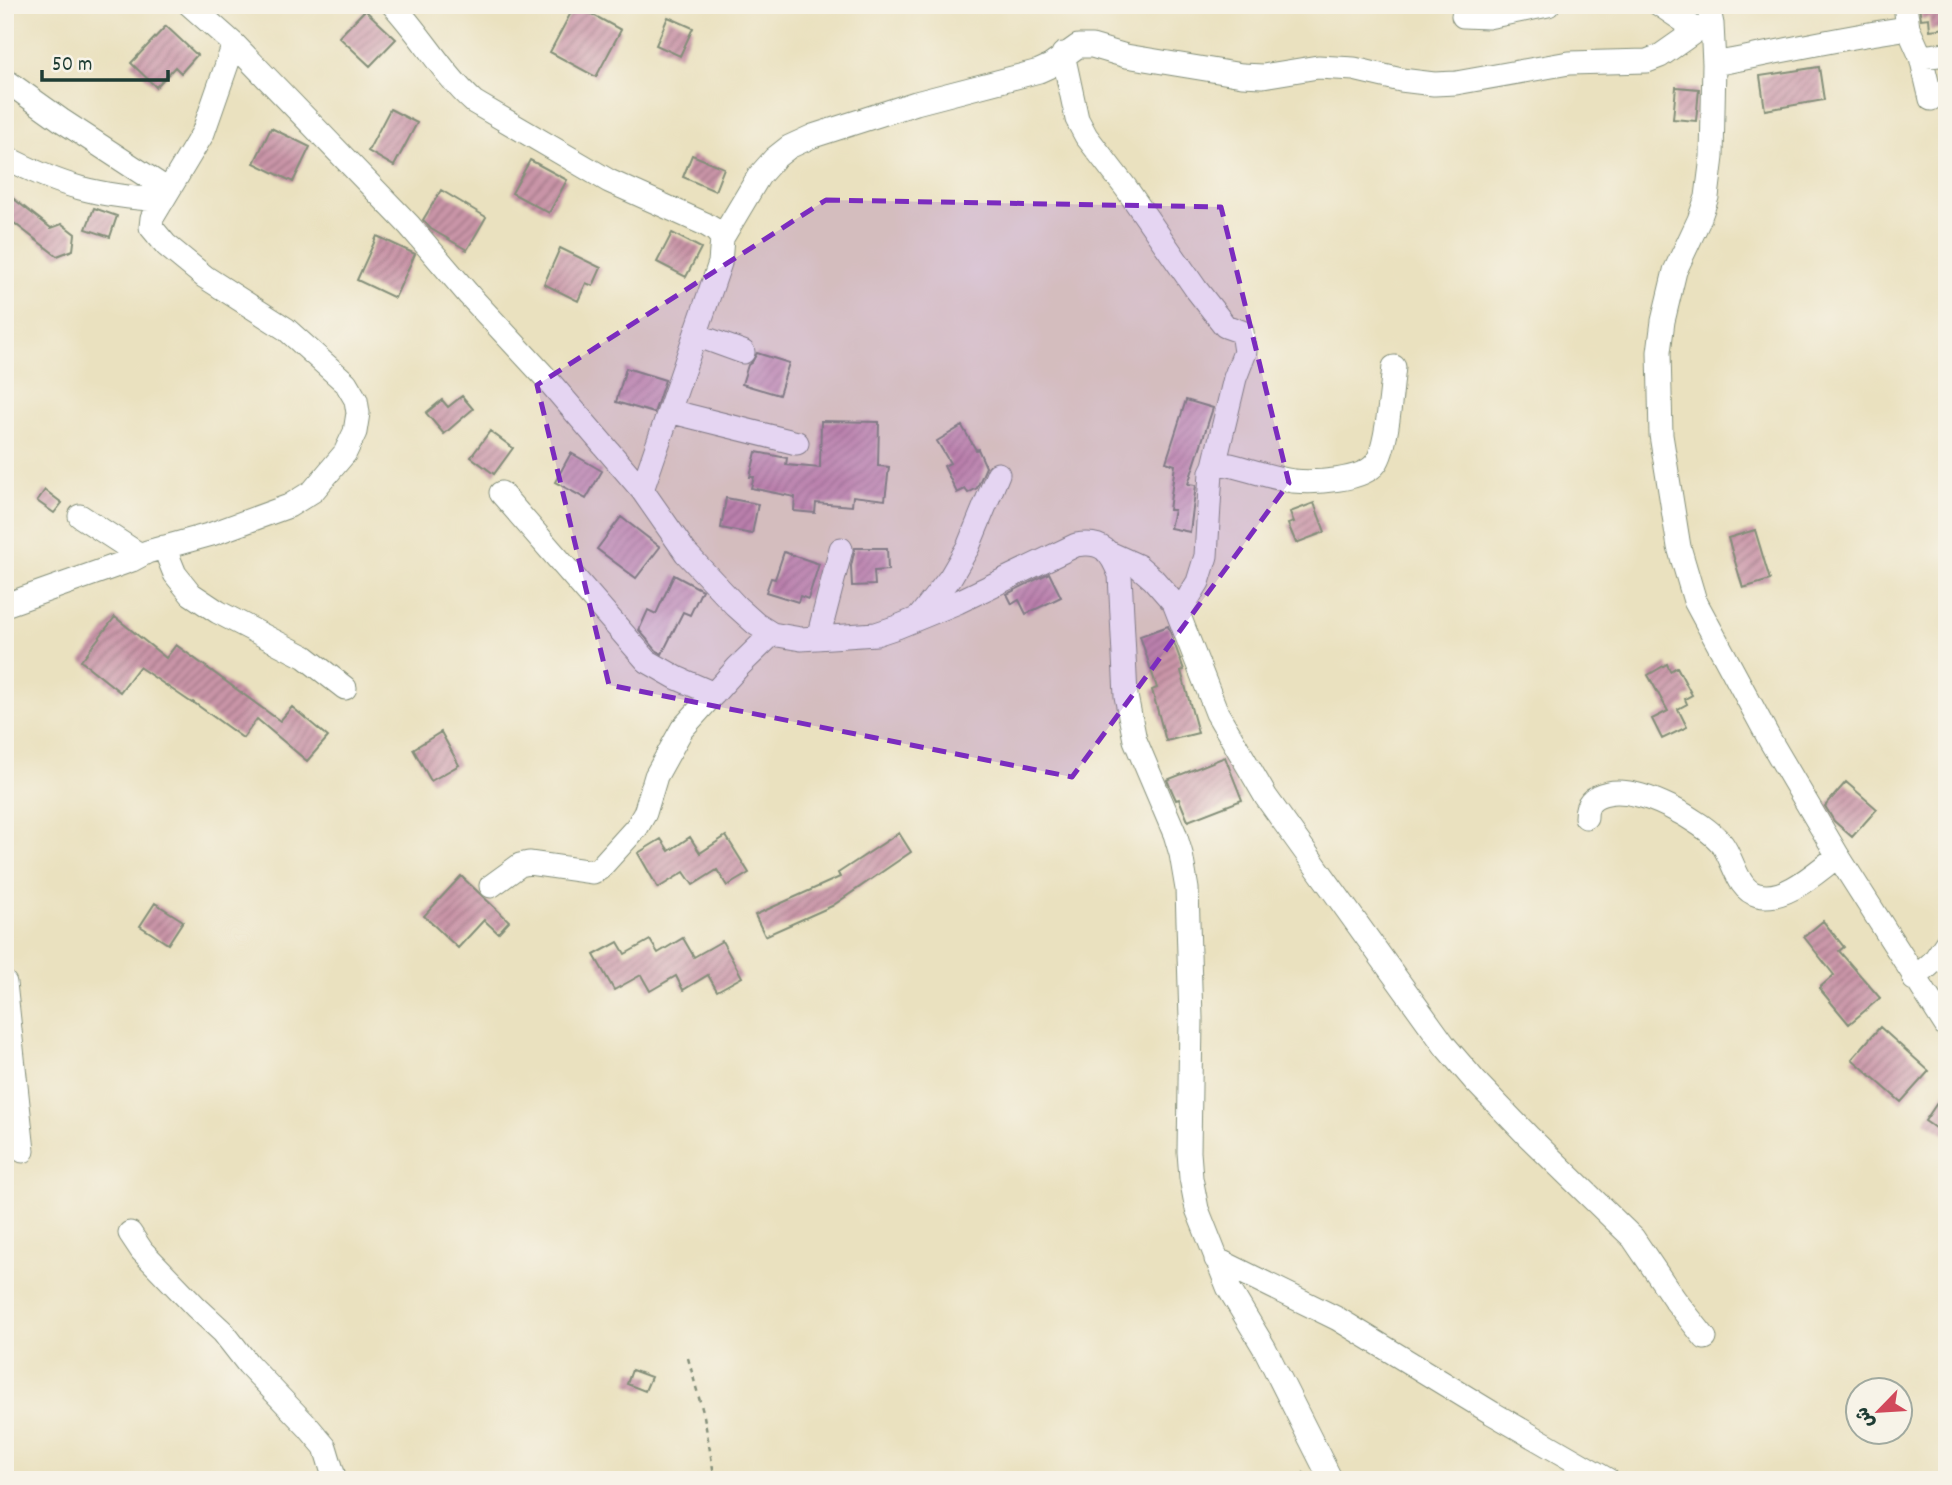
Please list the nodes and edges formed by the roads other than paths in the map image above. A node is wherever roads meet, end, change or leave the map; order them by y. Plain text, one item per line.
1 (190, 5) edge
2 (393, 5) edge
3 (1548, 5) edge
4 (1660, 5) edge
5 (1905, 5) edge
6 (1463, 16) dead end
7 (1706, 20) edge
8 (1908, 28) junction
9 (234, 44) junction
10 (1063, 54) junction
11 (1947, 54) edge
12 (1921, 57) junction
13 (1714, 64) junction
14 (5, 80) edge
15 (1931, 99) dead end
16 (5, 157) edge
17 (164, 195) junction
18 (722, 238) junction
19 (695, 335) junction
20 (743, 352) dead end
21 (1394, 367) dead end
22 (669, 411) junction
23 (797, 443) dead end
24 (1214, 466) junction
25 (998, 474) dead end
26 (642, 490) junction
27 (501, 493) dead end
28 (79, 516) dead end
29 (164, 547) junction
30 (841, 548) dead end
31 (1107, 552) junction
32 (140, 555) junction
33 (5, 606) edge
34 (1179, 613) junction
35 (918, 618) junction
36 (772, 634) junction
37 (818, 638) junction
38 (345, 688) dead end
39 (714, 694) junction
40 (1586, 817) dead end
41 (1838, 856) junction
42 (491, 886) dead end
43 (1947, 942) edge
44 (1914, 979) junction
45 (5, 983) edge
46 (1947, 1027) edge
47 (23, 1151) dead end
48 (130, 1233) dead end
49 (1216, 1259) junction
50 (1705, 1338) dead end
51 (335, 1480) edge
52 (1331, 1480) edge
53 (1608, 1480) edge

1 - 9 street
2 - 18 street
3 - 6 street
4 - 7 street
5 - 8 street
7 - 10 street
7 - 13 street
8 - 12 street
8 - 13 street
9 - 17 street
9 - 26 street
10 - 18 street
10 - 24 street
11 - 12 street
12 - 15 street
13 - 41 street
14 - 17 street
16 - 17 street
17 - 29 street
18 - 19 street
19 - 20 street
19 - 22 street
21 - 24 street
22 - 23 street
22 - 26 street
24 - 34 street
25 - 35 street
26 - 36 street
27 - 39 street
28 - 32 street
29 - 32 street
29 - 38 street
30 - 37 street
31 - 34 street
31 - 35 street
31 - 49 street
32 - 33 street
34 - 50 street
35 - 37 street
36 - 37 street
36 - 39 street
39 - 42 street
40 - 41 street
41 - 44 street
43 - 44 street
44 - 46 street
45 - 47 street
48 - 51 street
49 - 52 street
49 - 53 street

